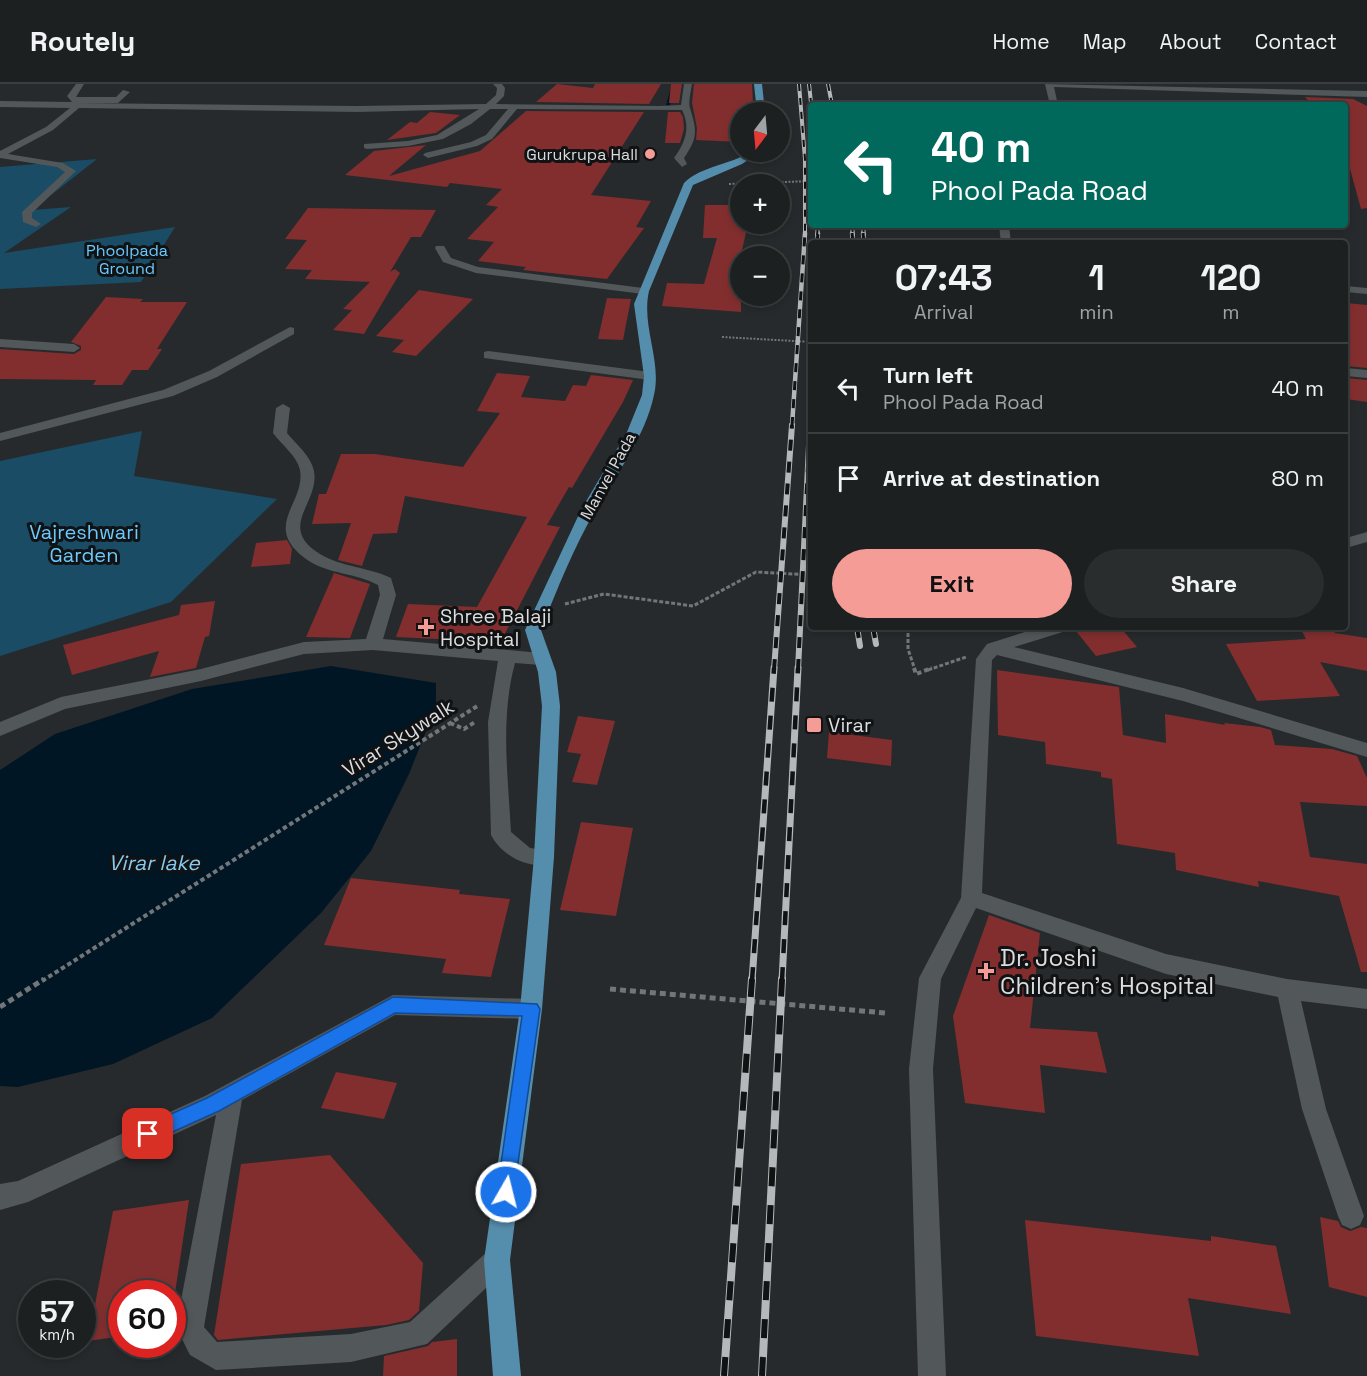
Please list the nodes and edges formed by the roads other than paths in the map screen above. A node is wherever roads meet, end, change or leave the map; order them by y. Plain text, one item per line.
1 (80, 84) edge
2 (497, 84) edge
3 (688, 84) edge
4 (758, 84) edge
5 (1049, 84) edge
6 (126, 92) dead end
7 (1367, 94) edge
8 (760, 102) edge
9 (1053, 102) edge
10 (78, 104) junction
11 (0, 105) edge
12 (515, 106) junction
13 (488, 107) junction
14 (685, 107) junction
15 (367, 146) dead end
16 (0, 155) edge
17 (428, 155) dead end
18 (739, 162) edge
19 (682, 164) dead end
20 (36, 224) dead end
21 (440, 248) dead end
22 (1348, 289) edge
23 (643, 291) junction
24 (1367, 291) edge
25 (290, 331) dead end
26 (0, 343) edge
27 (74, 348) dead end
28 (488, 355) dead end
29 (1348, 372) edge
30 (1367, 374) edge
31 (650, 376) junction
32 (283, 408) dead end
33 (0, 437) edge
34 (1367, 537) edge
35 (1348, 542) edge
36 (1050, 630) edge
37 (373, 644) junction
38 (993, 648) junction
39 (508, 656) junction
40 (541, 659) junction
41 (0, 729) edge
42 (1367, 750) edge
43 (544, 857) junction
44 (971, 898) junction
45 (1287, 989) junction
46 (1367, 999) edge
47 (531, 1009) junction
48 (232, 1093) junction
49 (0, 1197) edge
50 (1351, 1216) dead end
51 (497, 1260) junction
52 (507, 1376) edge
53 (932, 1376) edge

1 - 10 street
2 - 13 street
3 - 14 street
4 - 8 main road
5 - 7 street
5 - 9 street
6 - 10 street
10 - 11 street
10 - 13 street
10 - 16 street
12 - 13 street
12 - 14 street
12 - 17 street
13 - 15 street
14 - 19 street
16 - 20 street
18 - 23 main road, Manvel Pada
21 - 23 street
22 - 24 street
23 - 31 main road, Manvel Pada
25 - 33 street
26 - 27 street
28 - 31 street
29 - 30 street
31 - 40 main road, Manvel Pada
32 - 37 street
34 - 35 street
36 - 38 street
37 - 39 street
37 - 41 street
38 - 42 street
38 - 44 street
39 - 40 street
39 - 43 street
40 - 43 main road
43 - 47 main road
44 - 45 street
44 - 53 street
45 - 46 street
45 - 50 street
47 - 48 street
47 - 51 main road
48 - 49 street
48 - 51 street
51 - 52 main road

